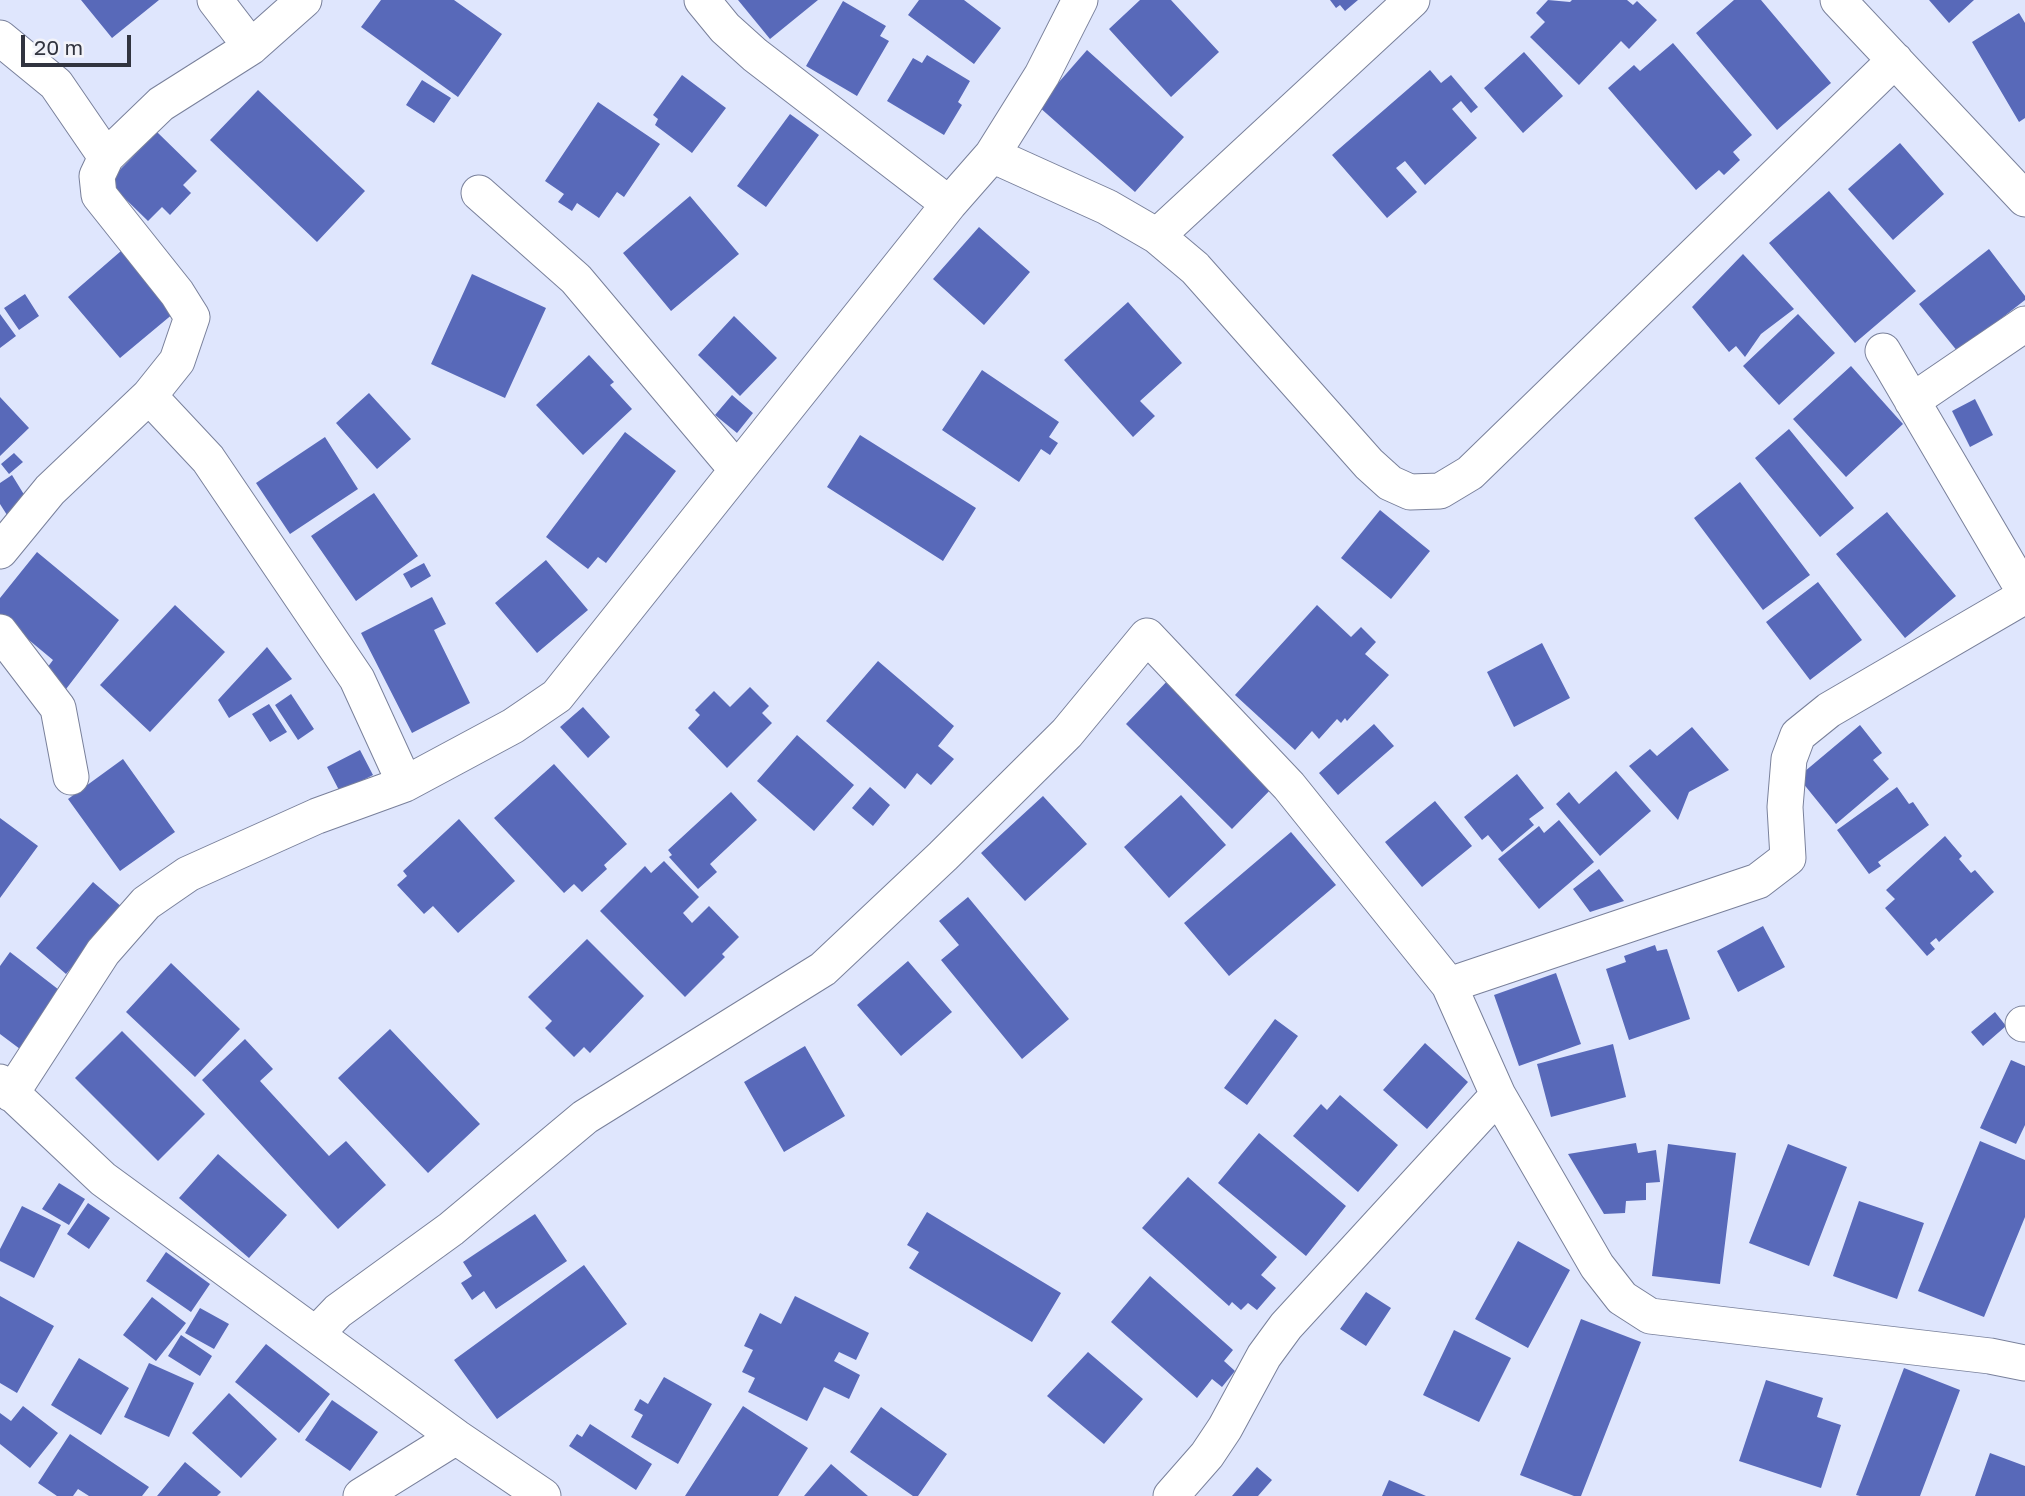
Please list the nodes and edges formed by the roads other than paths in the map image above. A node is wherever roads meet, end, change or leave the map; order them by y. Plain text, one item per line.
1 (215, 0) edge
2 (304, 0) edge
3 (702, 0) edge
4 (1080, 0) edge
5 (1412, 0) edge
6 (1838, 0) edge
7 (0, 37) edge
8 (251, 47) junction
9 (1895, 60) junction
10 (992, 155) junction
11 (106, 157) junction
12 (2023, 191) edge
13 (479, 193) dead end
14 (949, 204) junction
15 (1157, 236) junction
16 (2025, 324) edge
17 (1884, 351) dead end
18 (149, 396) junction
19 (1912, 401) junction
20 (737, 470) junction
21 (0, 551) edge
22 (2025, 594) edge
23 (0, 632) edge
24 (71, 777) dead end
25 (405, 784) junction
26 (1450, 985) junction
27 (6, 1088) edge
28 (1498, 1096) junction
29 (316, 1334) junction
30 (2025, 1363) edge
31 (456, 1437) junction
32 (361, 1496) edge
33 (542, 1496) edge
34 (1171, 1496) edge

1 - 8 street
2 - 8 street
3 - 14 street
4 - 10 street
5 - 15 street
6 - 9 street
7 - 11 street
8 - 11 street
9 - 12 street
9 - 15 street
10 - 14 street
10 - 15 street
11 - 18 street
13 - 20 street
14 - 20 street
16 - 19 street
17 - 19 street
18 - 21 street
18 - 25 street
19 - 22 street
20 - 25 street
22 - 26 street
23 - 24 street
25 - 27 street
26 - 28 street
26 - 29 street
27 - 29 street
28 - 30 street
28 - 34 street
29 - 31 street
31 - 32 street
31 - 33 street

